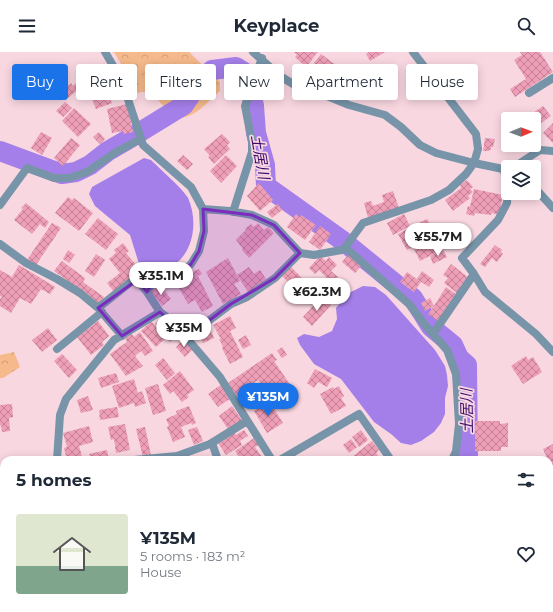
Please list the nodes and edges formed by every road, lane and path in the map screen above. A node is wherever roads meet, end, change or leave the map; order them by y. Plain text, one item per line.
1 (105, 52) edge
2 (253, 52) edge
3 (412, 52) edge
4 (262, 58) junction
5 (553, 78) edge
6 (529, 92) dead end
7 (141, 139) junction
8 (553, 151) edge
9 (525, 160) edge
10 (474, 163) junction
11 (501, 168) edge
12 (541, 195) edge
13 (507, 200) edge
14 (0, 204) edge
15 (553, 208) edge
16 (204, 209) junction
17 (233, 212) junction
18 (0, 244) edge
19 (345, 249) junction
20 (300, 253) junction
21 (474, 274) junction
22 (147, 292) junction
23 (100, 310) junction
24 (160, 312) junction
25 (433, 334) junction
26 (122, 336) junction
27 (187, 337) junction
28 (57, 349) dead end
29 (553, 352) edge
30 (247, 421) junction
31 (210, 444) junction
32 (57, 456) edge
33 (177, 456) edge
34 (217, 456) edge
35 (269, 456) edge
36 (287, 456) edge
37 (388, 456) edge
38 (454, 456) edge

1 - 7 street
2 - 4 street
3 - 10 street
4 - 10 street
4 - 17 street
5 - 6 street
7 - 14 street
7 - 16 street
8 - 9 street
10 - 11 street
10 - 19 street
12 - 15 street
13 - 21 street
16 - 17 street
16 - 22 street
17 - 20 street
18 - 23 street
19 - 20 street
19 - 25 street
20 - 27 street
21 - 25 street
21 - 29 street
22 - 23 street
22 - 24 street
23 - 26 street
23 - 28 street
24 - 26 street
24 - 27 street
25 - 38 street
26 - 32 street
27 - 30 street
30 - 31 street
30 - 35 street
31 - 33 street
31 - 34 street
36 - 37 street

